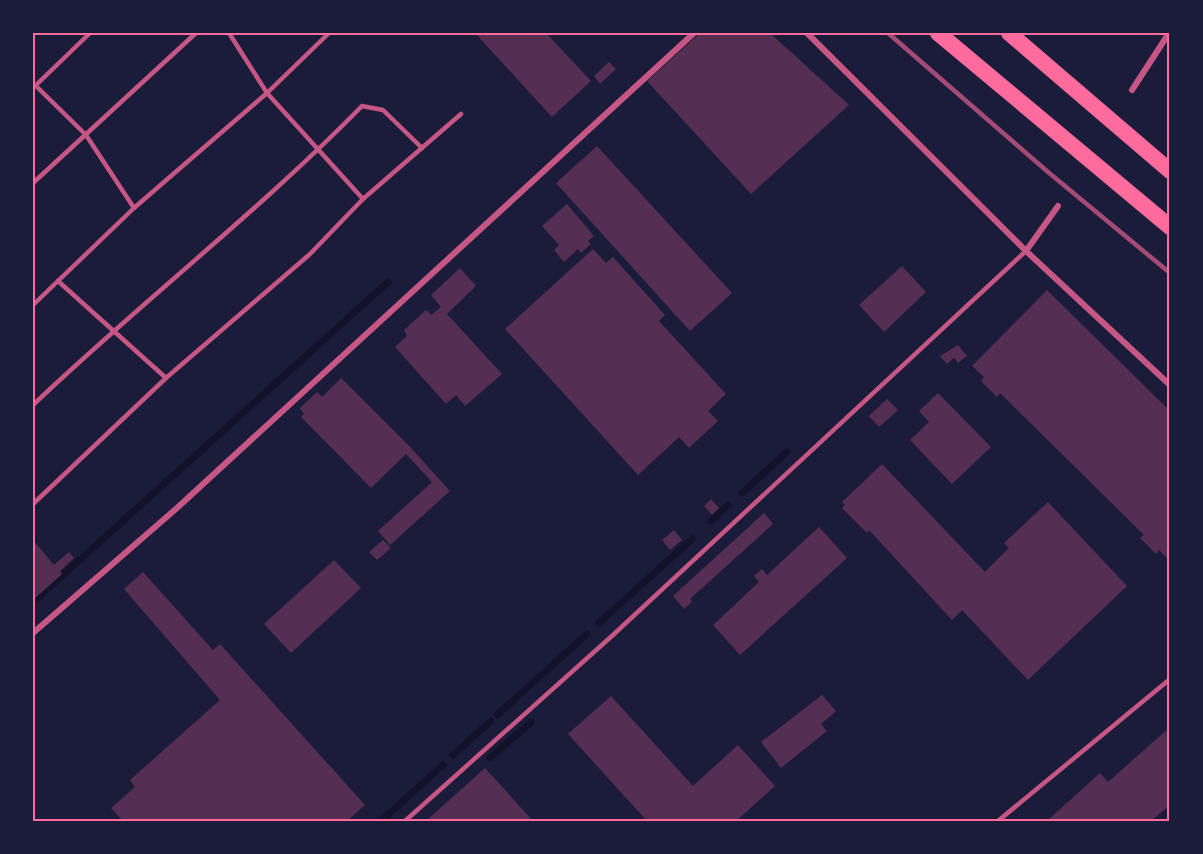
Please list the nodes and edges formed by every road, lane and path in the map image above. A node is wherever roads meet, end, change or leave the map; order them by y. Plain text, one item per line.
1 (90, 33) edge
2 (196, 33) edge
3 (230, 33) edge
4 (329, 33) edge
5 (694, 33) edge
6 (807, 33) edge
7 (938, 33) edge
8 (1010, 33) edge
9 (1169, 33) edge
10 (34, 87) edge
11 (1132, 90) dead end
12 (267, 93) junction
13 (461, 114) dead end
14 (86, 135) junction
15 (422, 148) junction
16 (319, 150) junction
17 (1170, 171) edge
18 (33, 183) edge
19 (363, 199) junction
20 (1058, 206) dead end
21 (134, 208) junction
22 (1170, 227) edge
23 (1026, 251) junction
24 (58, 281) junction
25 (33, 305) edge
26 (112, 330) junction
27 (166, 378) junction
28 (1170, 385) edge
29 (33, 405) edge
30 (33, 504) edge
31 (33, 633) edge
32 (1170, 679) edge
33 (405, 821) edge
34 (998, 821) edge

1 - 10 lane
2 - 14 lane
3 - 12 lane
4 - 12 lane
5 - 31 street
6 - 23 street
7 - 22 highway
8 - 17 highway
9 - 11 street
10 - 14 lane
12 - 16 lane
12 - 21 lane
13 - 15 lane
14 - 18 lane
14 - 21 lane
15 - 16 lane
15 - 19 lane
16 - 19 lane
16 - 26 lane
19 - 27 lane
20 - 23 street
21 - 24 lane
23 - 28 street
23 - 33 lane
24 - 25 lane
24 - 26 lane
26 - 27 lane
26 - 29 lane
27 - 30 lane
32 - 34 lane

